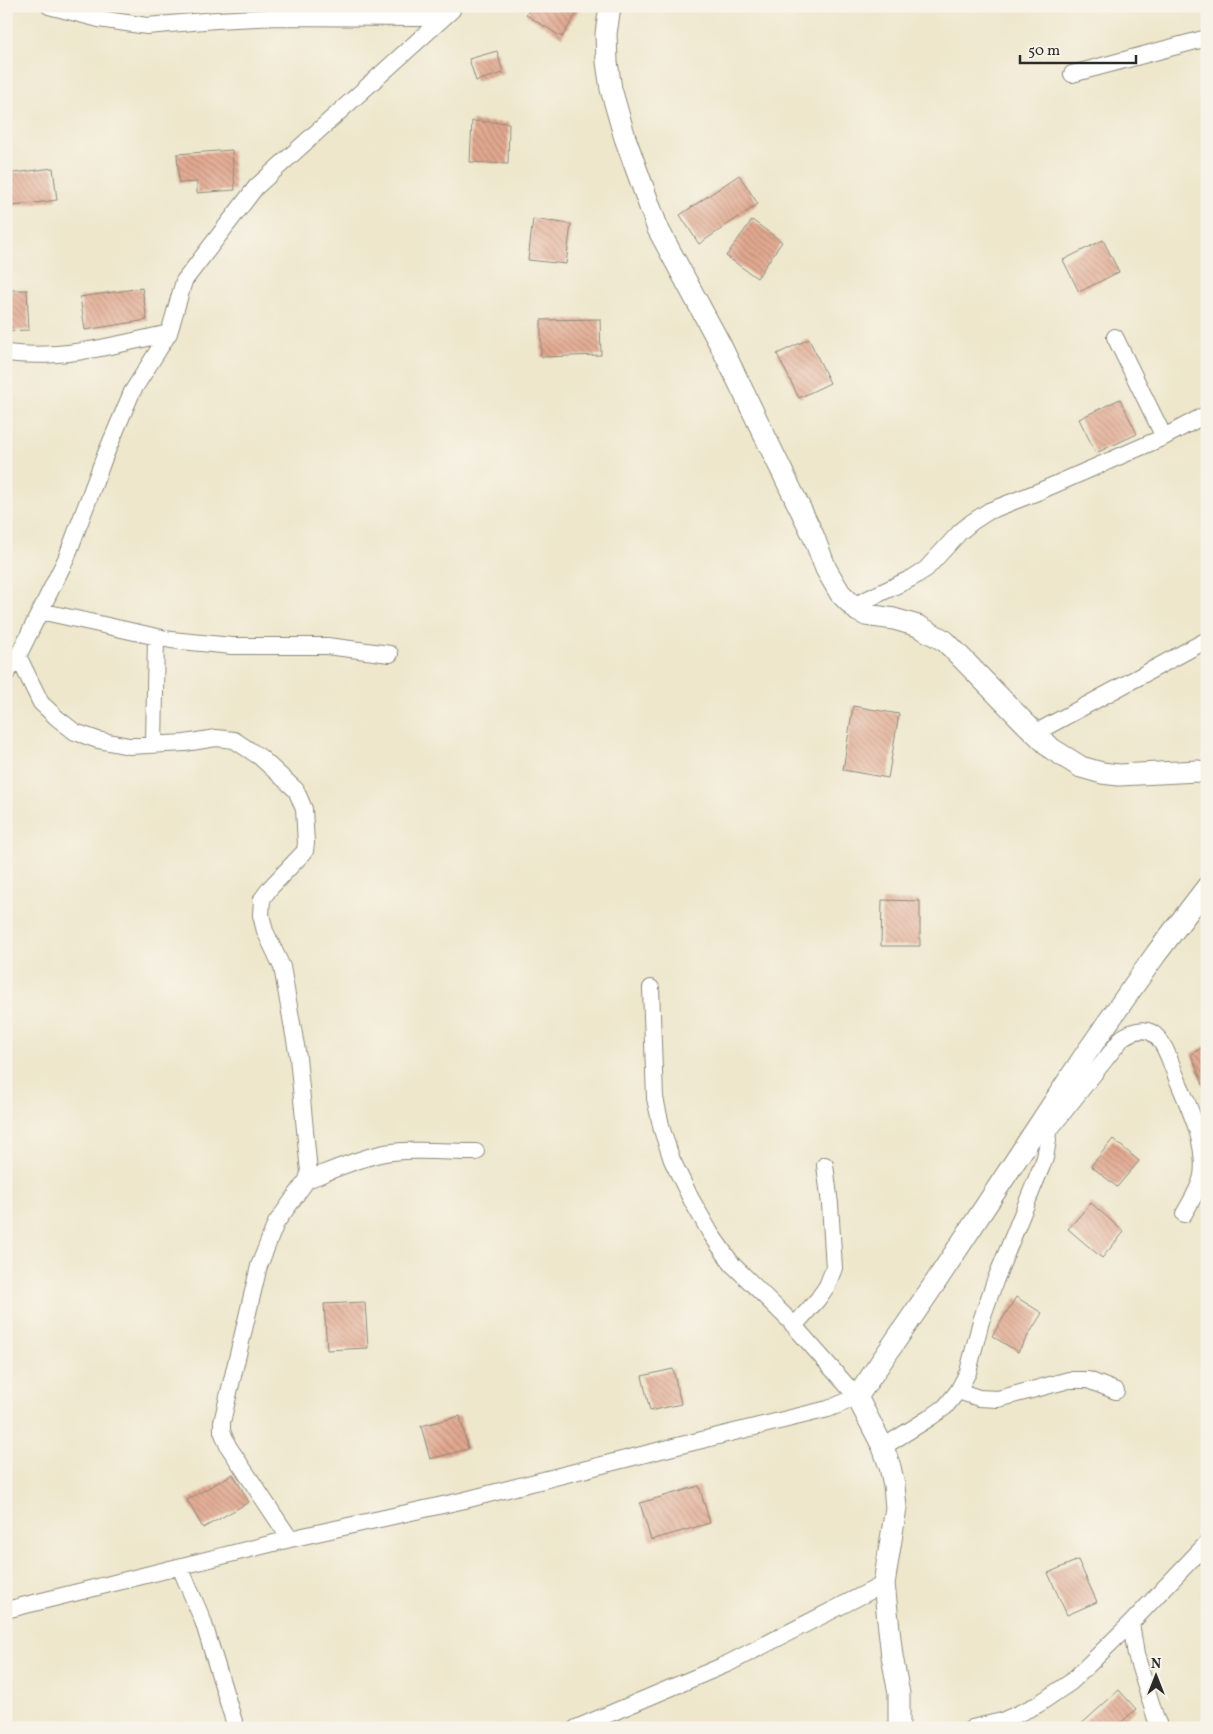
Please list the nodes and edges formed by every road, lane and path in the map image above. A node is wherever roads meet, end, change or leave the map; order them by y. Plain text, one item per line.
1 (50, 6) edge
2 (610, 6) edge
3 (454, 8) edge
4 (1207, 38) edge
5 (1072, 74) dead end
6 (169, 333) junction
7 (1116, 337) dead end
8 (6, 353) edge
9 (1207, 414) edge
10 (1164, 437) junction
11 (853, 606) junction
12 (40, 610) junction
13 (156, 637) junction
14 (1207, 640) edge
15 (390, 654) dead end
16 (18, 656) junction
17 (6, 674) edge
18 (1035, 733) junction
19 (154, 745) junction
20 (1207, 773) edge
21 (1207, 887) edge
22 (651, 988) dead end
23 (1046, 1125) junction
24 (476, 1152) dead end
25 (825, 1165) dead end
26 (307, 1180) junction
27 (1184, 1214) dead end
28 (794, 1326) junction
29 (958, 1391) junction
30 (1116, 1391) dead end
31 (857, 1397) junction
32 (883, 1448) junction
33 (290, 1539) junction
34 (1207, 1543) edge
35 (180, 1567) junction
36 (884, 1584) junction
37 (6, 1610) edge
38 (1131, 1623) junction
39 (236, 1728) edge
40 (576, 1728) edge
41 (899, 1728) edge
42 (972, 1728) edge
43 (1160, 1728) edge

1 - 3 street
2 - 11 main road
3 - 6 street
4 - 5 street
6 - 8 street
6 - 12 street
7 - 10 street
9 - 10 street
10 - 11 street
11 - 18 main road
12 - 13 street
12 - 16 street
13 - 15 street
13 - 19 street
14 - 18 street
16 - 17 street
16 - 19 street
18 - 20 main road
19 - 26 street
21 - 23 main road
22 - 28 street
23 - 27 street
23 - 29 street
23 - 31 main road
24 - 26 street
25 - 28 street
26 - 33 street
28 - 31 street
29 - 30 street
29 - 32 street
31 - 32 main road
31 - 33 street
32 - 36 main road
33 - 35 street
34 - 38 street
35 - 37 street
35 - 39 street
36 - 40 street
36 - 41 main road
38 - 42 street
38 - 43 street

